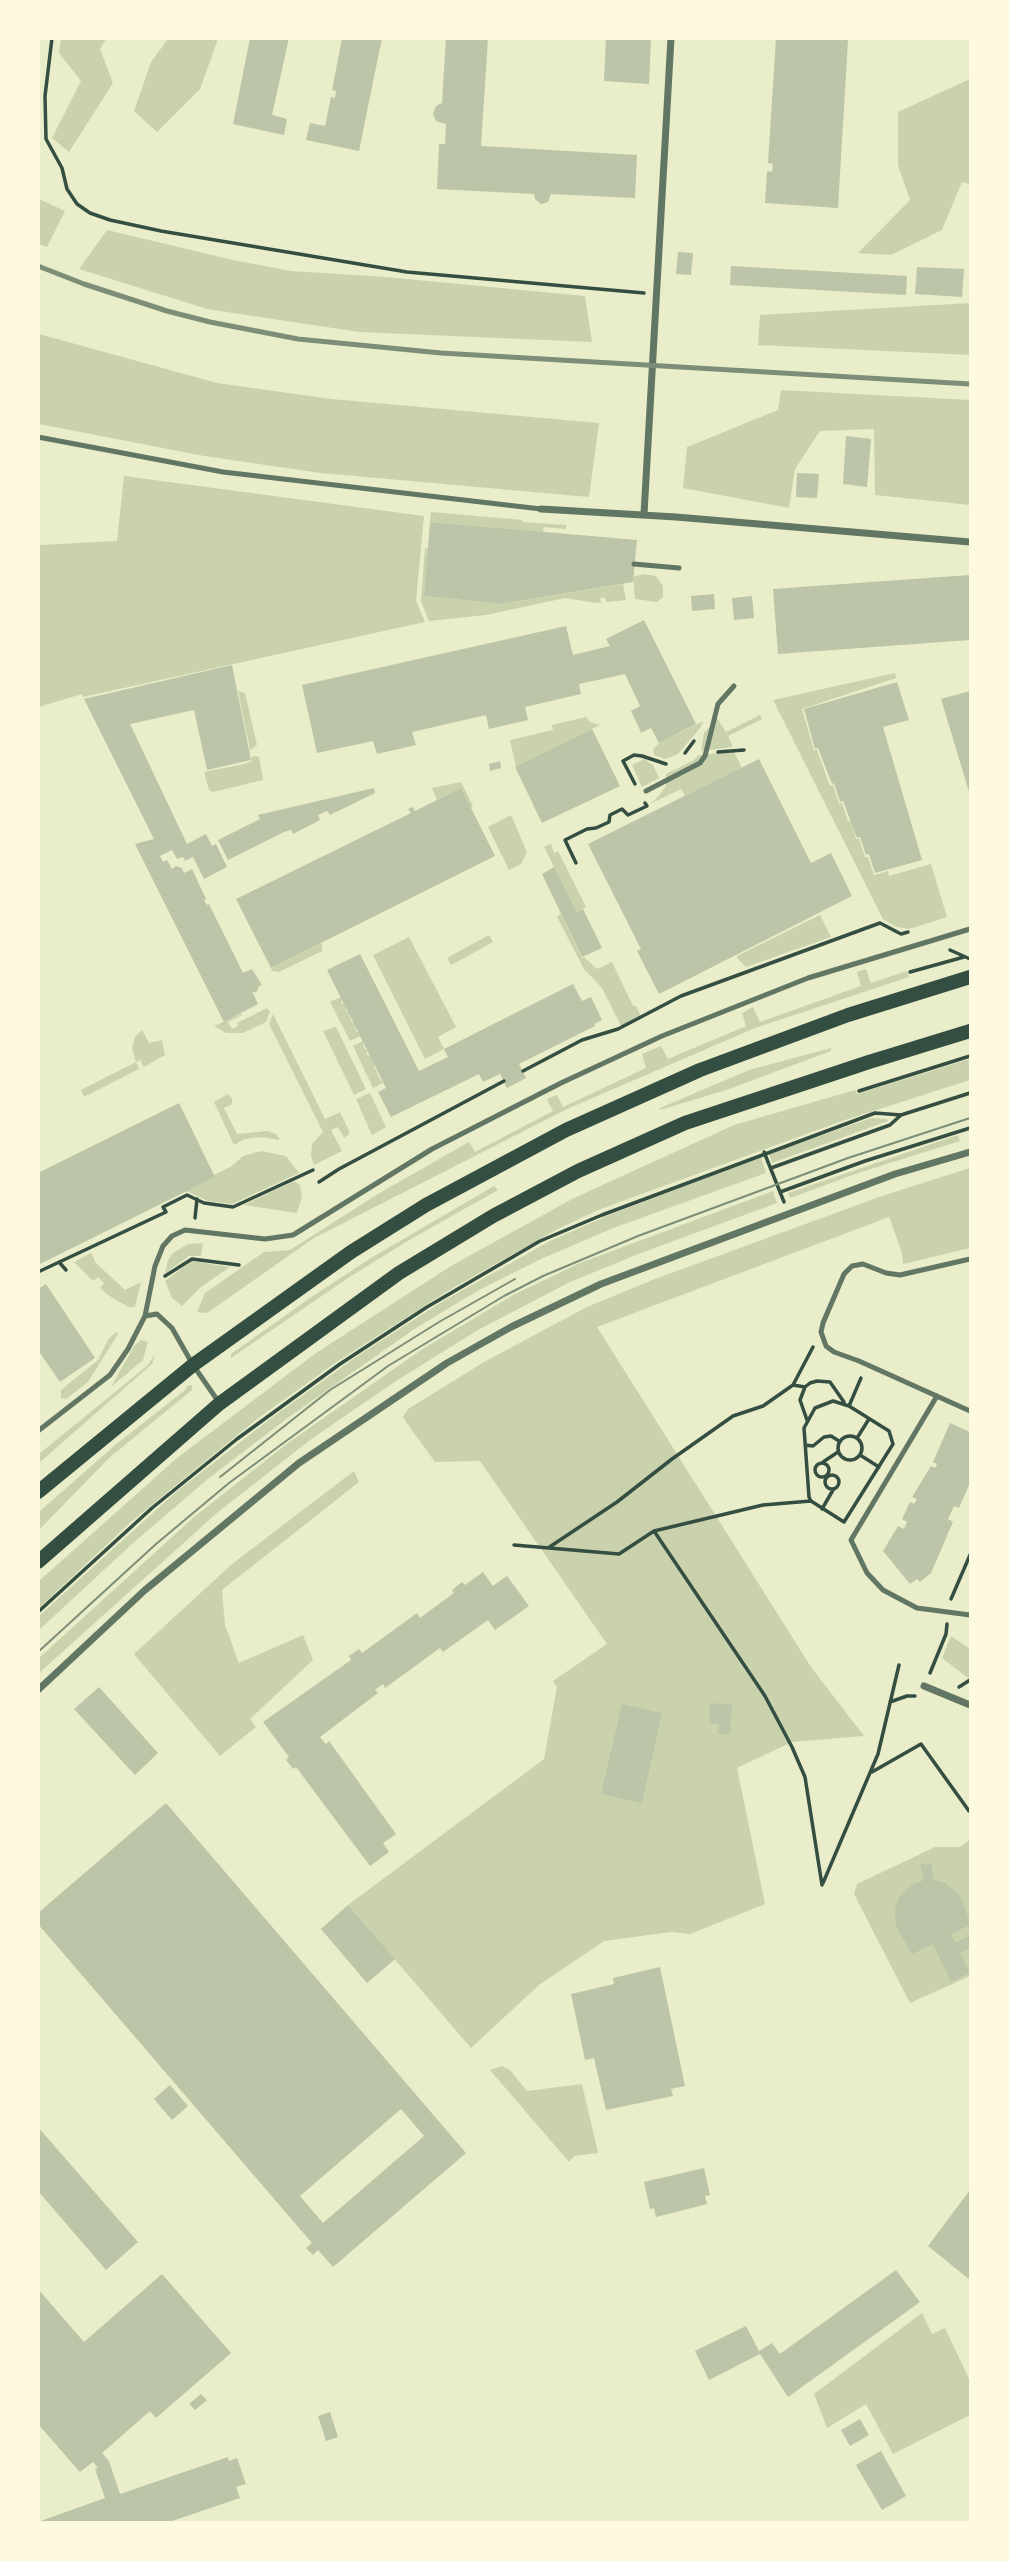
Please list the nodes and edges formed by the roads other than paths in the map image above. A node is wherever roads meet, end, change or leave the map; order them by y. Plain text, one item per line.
1 (671, 38) edge
2 (38, 437) edge
3 (541, 509) joint
4 (644, 514) junction
5 (971, 542) edge
6 (634, 564) dead end
7 (679, 568) dead end
8 (734, 686) dead end
9 (646, 791) dead end
10 (971, 929) edge
11 (971, 977) edge
12 (971, 1031) edge
13 (971, 1152) edge
14 (971, 1259) edge
15 (145, 1315) junction
16 (193, 1365) junction
17 (937, 1396) junction
18 (219, 1404) junction
19 (971, 1412) edge
20 (38, 1431) edge
21 (38, 1492) edge
22 (38, 1562) edge
23 (971, 1615) edge
24 (924, 1686) dead end
25 (38, 1690) edge
26 (971, 1705) edge

1 - 4 street
2 - 3 lane
3 - 4 street
4 - 5 street
6 - 7 lane
8 - 9 lane
10 - 15 lane
11 - 16 main road
12 - 18 main road
13 - 25 street
14 - 17 lane
15 - 16 lane
15 - 20 lane
16 - 18 lane
16 - 21 main road
17 - 19 lane
17 - 23 lane
18 - 22 main road
24 - 26 street

